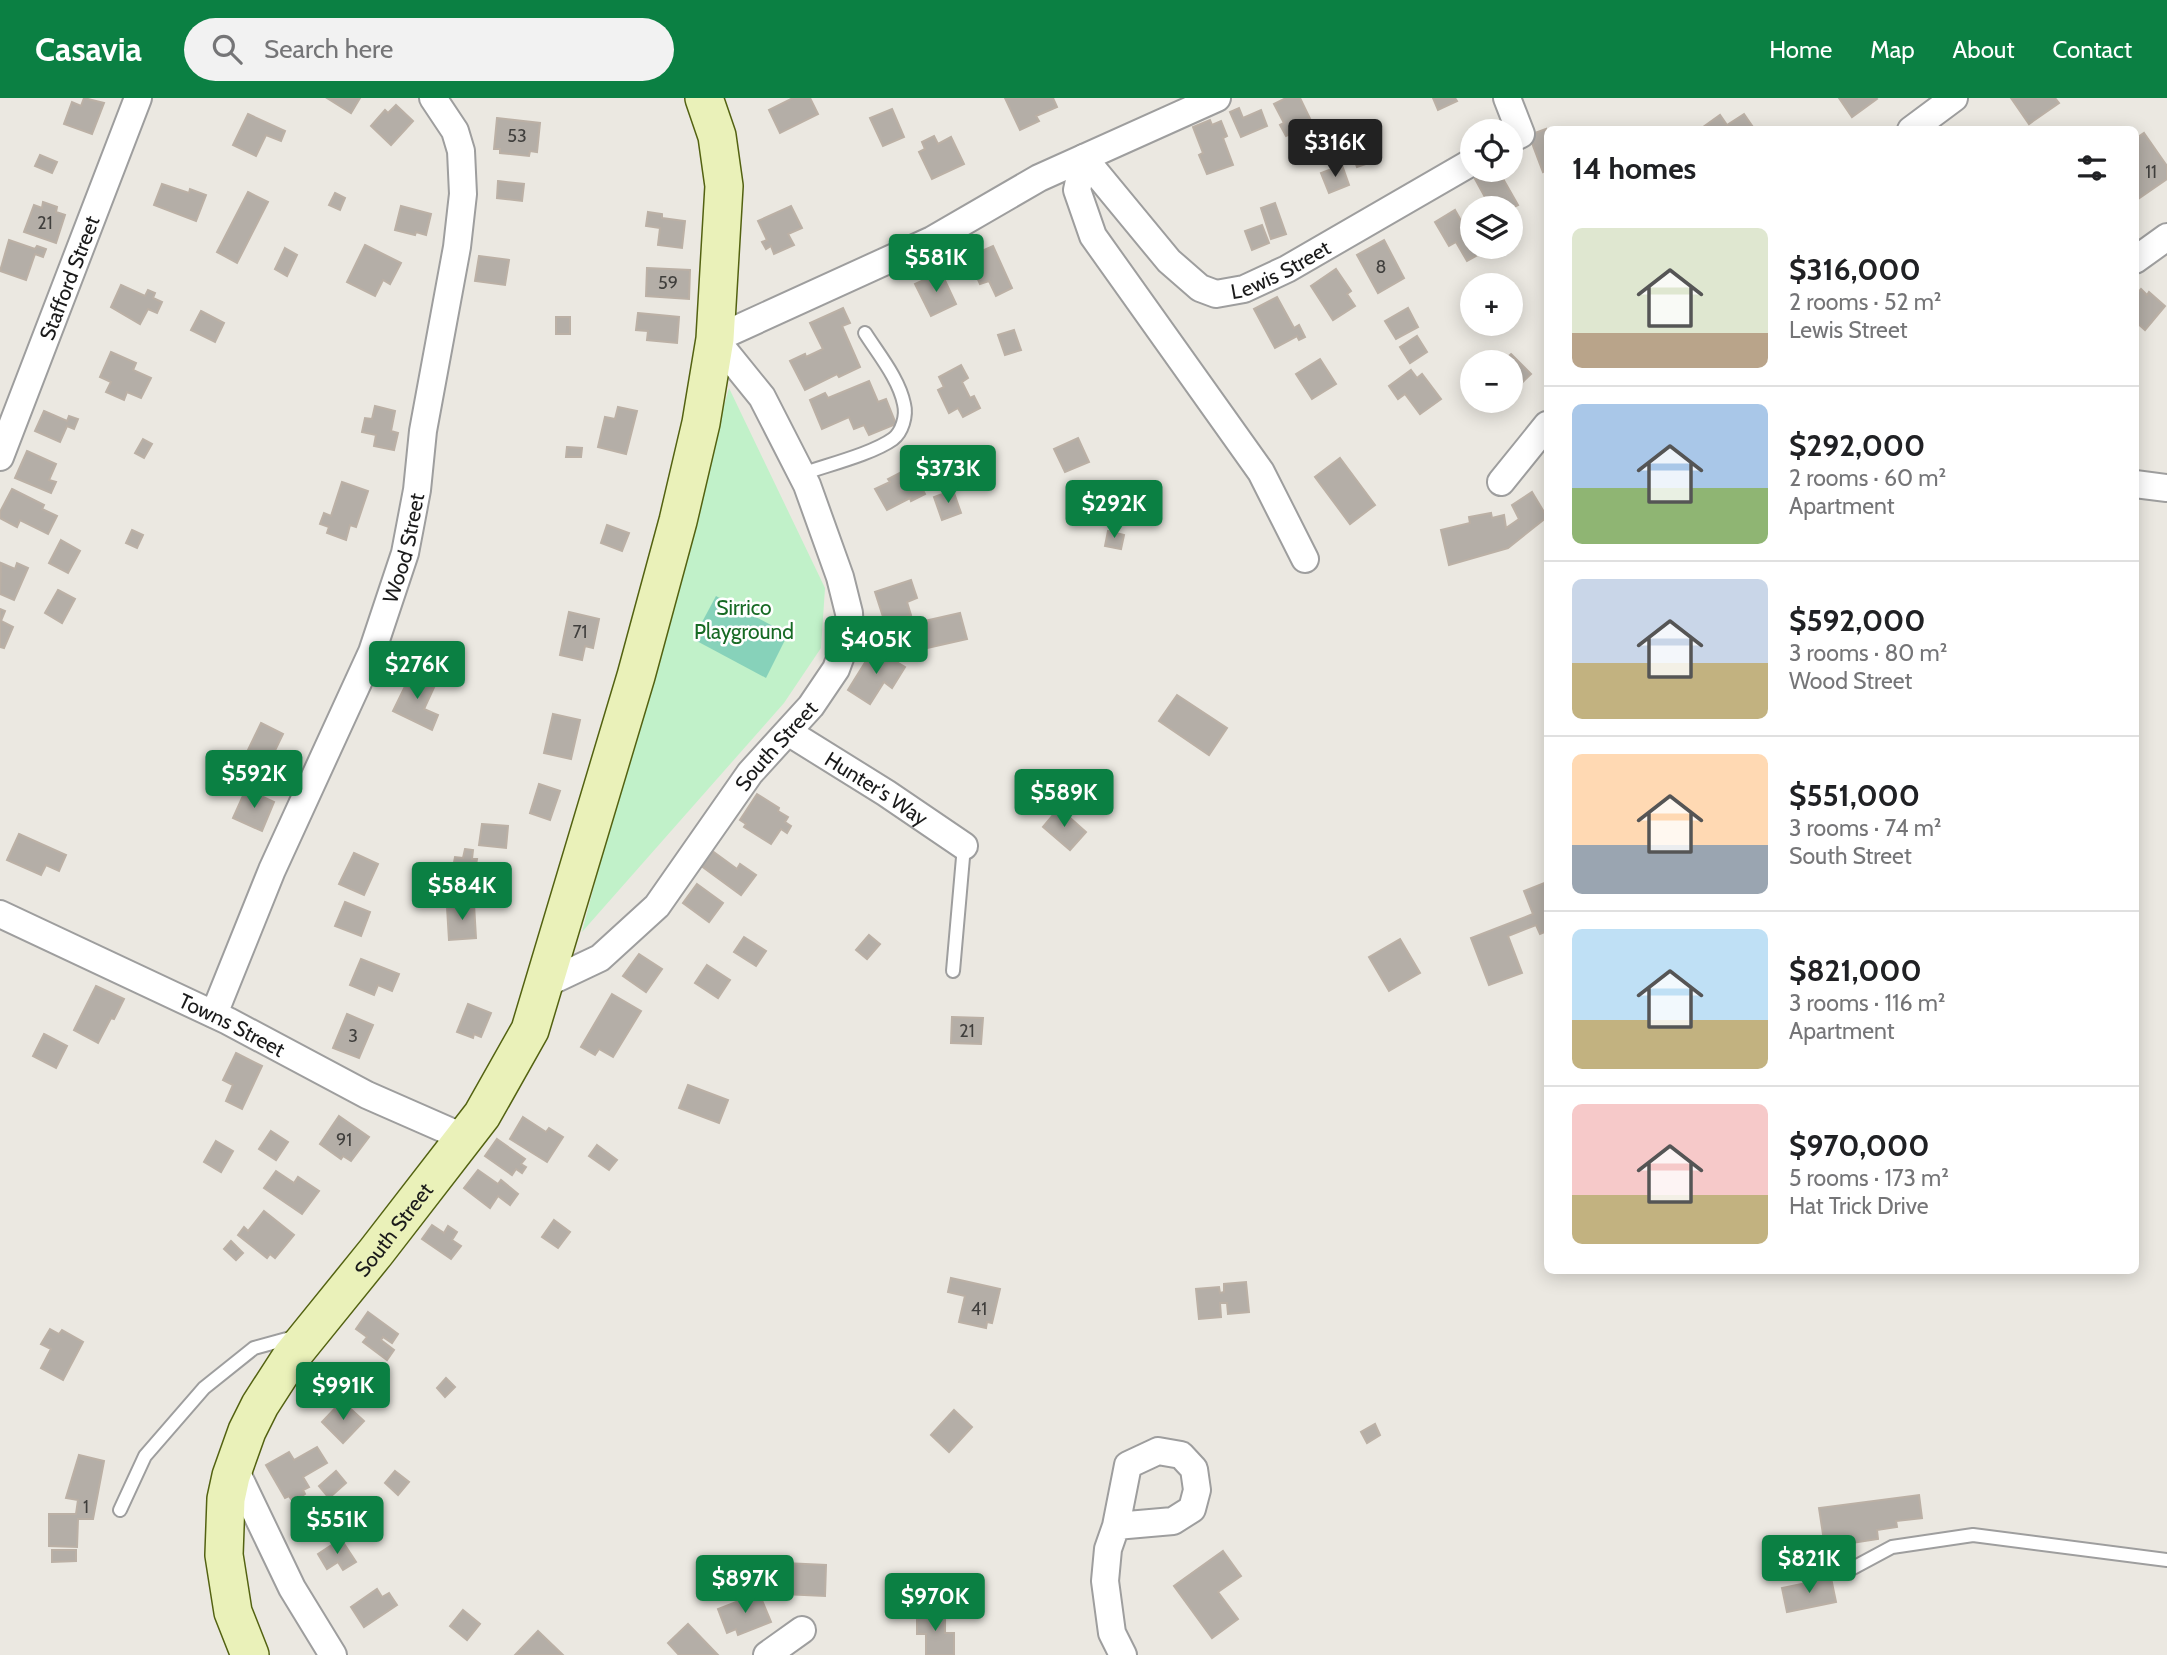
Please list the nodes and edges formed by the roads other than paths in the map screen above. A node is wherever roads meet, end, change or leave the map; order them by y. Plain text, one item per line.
1 (138, 98) edge
2 (433, 98) edge
3 (704, 98) edge
4 (1217, 98) edge
5 (1507, 98) edge
6 (1954, 98) edge
7 (1515, 119) edge
8 (1916, 126) edge
9 (1084, 158) junction
10 (1460, 169) edge
11 (2167, 237) edge
12 (2139, 257) edge
13 (865, 333) dead end
14 (715, 339) junction
15 (1544, 429) edge
16 (0, 457) edge
17 (802, 474) junction
18 (1501, 482) dead end
19 (2139, 484) edge
20 (2167, 488) edge
21 (1306, 559) dead end
22 (788, 732) junction
23 (964, 846) joint
24 (0, 914) edge
25 (953, 971) dead end
26 (543, 985) junction
27 (214, 1014) junction
28 (465, 1138) junction
29 (311, 1333) junction
30 (234, 1467) junction
31 (120, 1510) dead end
32 (1116, 1526) dead end
33 (2167, 1560) edge
34 (1851, 1569) dead end
35 (802, 1630) dead end
36 (250, 1655) edge
37 (333, 1655) edge
38 (767, 1655) edge
39 (1123, 1655) edge

1 - 16 street, Stafford Street
2 - 27 street, Wood Street
3 - 14 street, South Street
4 - 9 street
5 - 7 street
6 - 8 street
9 - 10 street, Lewis Street
9 - 14 street
9 - 21 street
11 - 12 street
13 - 17 lane
14 - 17 street, South Street
14 - 26 street, South Street
15 - 18 street
17 - 22 street, South Street
19 - 20 street
22 - 23 street, Hunter's Way
22 - 26 street, South Street
23 - 25 lane
24 - 27 street, Towns Street
26 - 28 street, South Street
27 - 28 street, Towns Street
28 - 29 street, South Street
29 - 30 street, South Street
29 - 31 lane
30 - 36 street, South Street
30 - 37 street
32 - 39 street
33 - 34 lane
35 - 38 street

